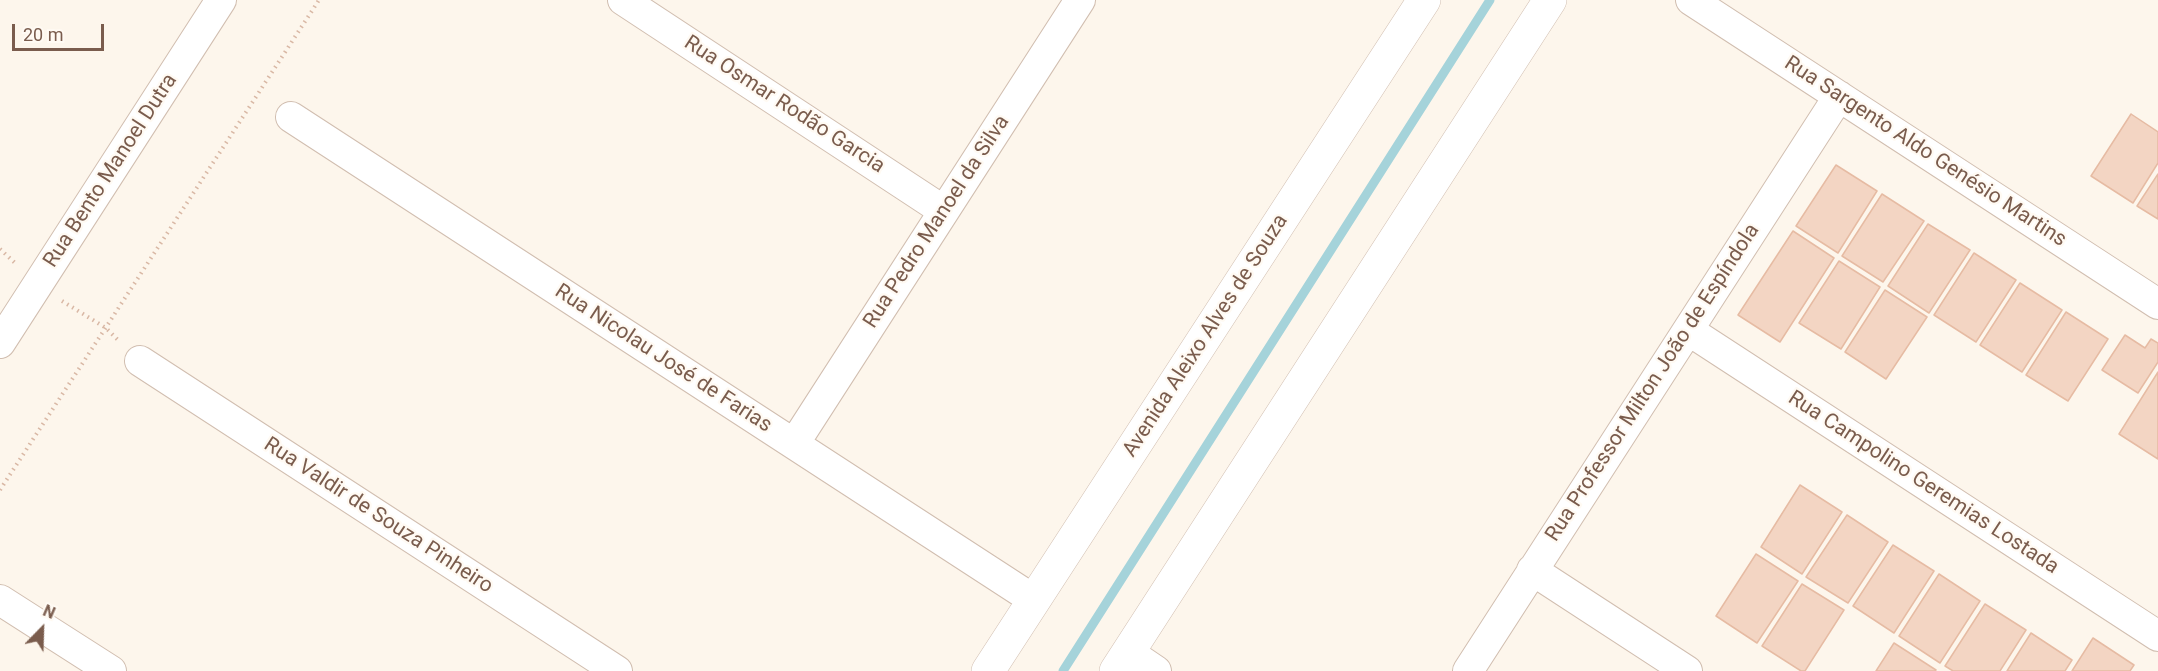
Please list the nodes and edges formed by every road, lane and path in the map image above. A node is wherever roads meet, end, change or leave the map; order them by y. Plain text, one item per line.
1 (221, 0) edge
2 (319, 0) edge
3 (623, 0) edge
4 (1080, 0) edge
5 (1424, 0) edge
6 (1550, 0) edge
7 (1691, 0) edge
8 (1839, 96) junction
9 (291, 117) dead end
10 (944, 211) junction
11 (2158, 304) edge
12 (1688, 330) junction
13 (0, 343) edge
14 (140, 361) dead end
15 (794, 444) junction
16 (0, 490) edge
17 (1532, 570) junction
18 (0, 600) edge
19 (1034, 600) junction
20 (2158, 636) edge
21 (1122, 662) edge
22 (111, 671) edge
23 (617, 671) edge
24 (988, 671) edge
25 (1156, 671) edge
26 (1468, 671) edge
27 (1687, 671) edge

1 - 13 street, Rua Bento Manoel Dutra
2 - 16 path
3 - 10 street, Rua Osmar Rodão Garcia
4 - 10 street, Rua Pedro Manoel da Silva
5 - 19 street, Avenida Aleixo Alves de Souza
6 - 21 street
7 - 8 street, Rua Sargento Aldo Genésio Martins
8 - 11 street, Rua Sargento Aldo Genésio Martins
8 - 12 street, Rua Professor Milton João de Espíndola
9 - 15 street, Rua Nicolau José de Farias
10 - 15 street, Rua Pedro Manoel da Silva
12 - 17 street, Rua Professor Milton João de Espíndola
12 - 20 street, Rua Campolino Geremias Lostada
14 - 23 street, Rua Valdir de Souza Pinheiro
15 - 19 street, Rua Nicolau José de Farias
17 - 26 street, Rua Professor Milton João de Espíndola
17 - 27 street
18 - 22 street
19 - 24 street, Avenida Aleixo Alves de Souza
21 - 25 street

